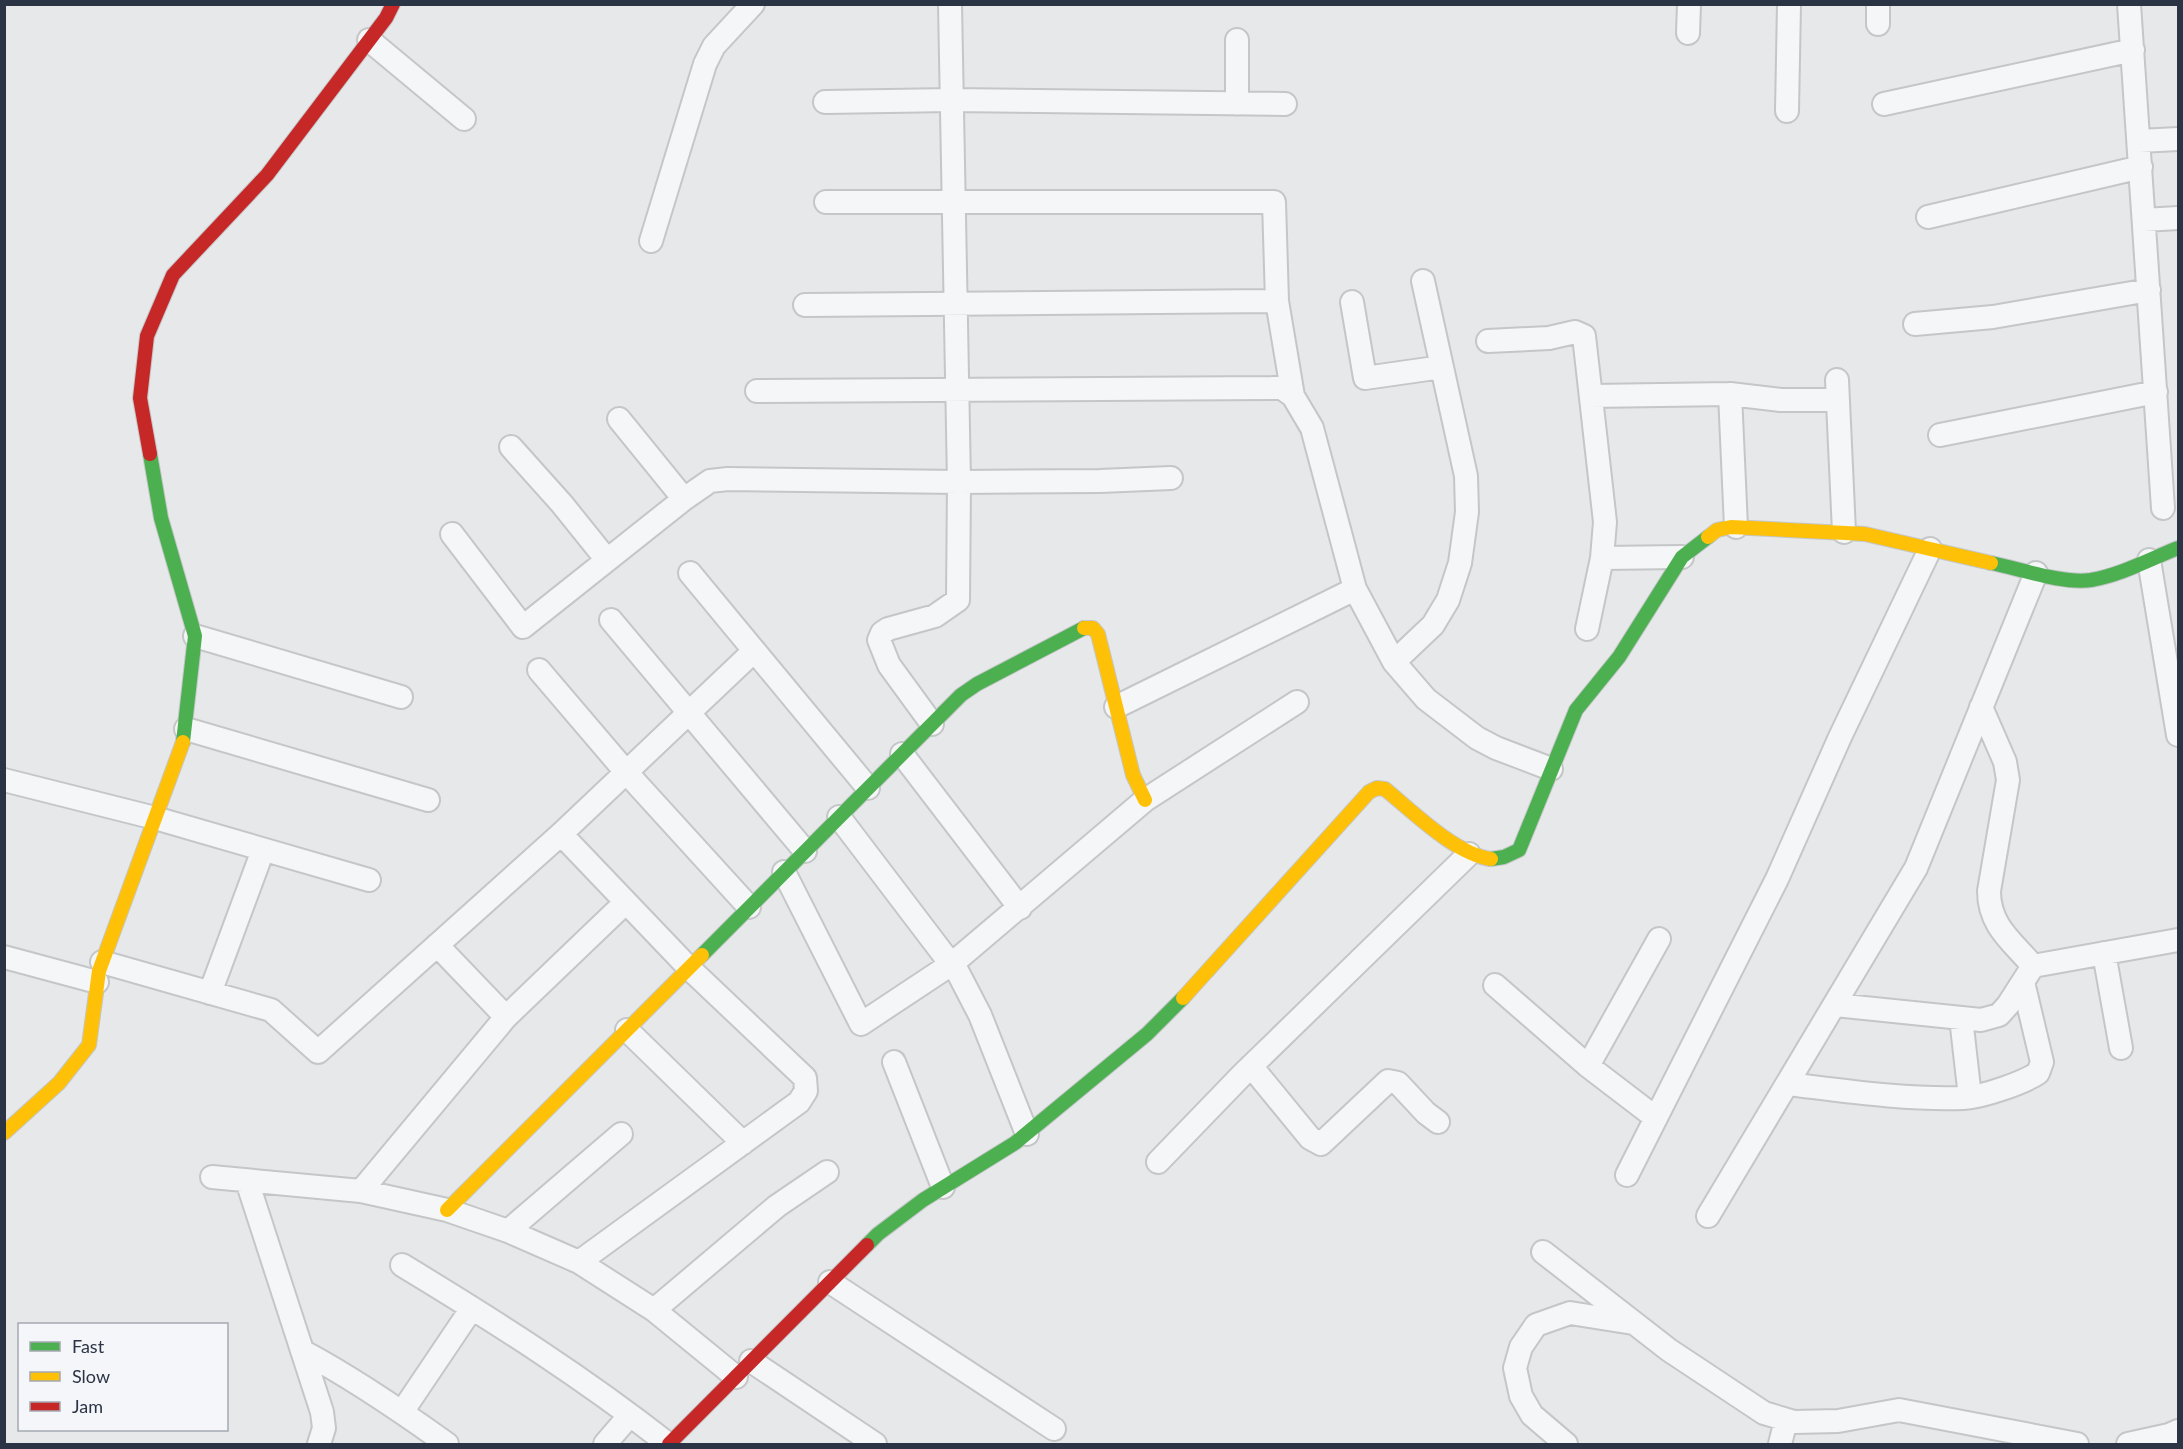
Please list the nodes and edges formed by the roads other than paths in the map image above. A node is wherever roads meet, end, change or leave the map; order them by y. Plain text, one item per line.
1 (393, 4) edge
2 (753, 4) edge
3 (950, 4) edge
4 (1689, 4) edge
5 (1789, 4) edge
6 (2129, 4) edge
7 (1688, 33) dead end
8 (369, 40) junction
9 (1237, 40) dead end
10 (2133, 50) junction
11 (951, 100) junction
12 (825, 102) dead end
13 (1237, 104) junction
14 (1285, 104) dead end
15 (1884, 104) dead end
16 (1787, 111) dead end
17 (464, 118) dead end
18 (2178, 139) edge
19 (2139, 141) junction
20 (2141, 167) junction
21 (826, 202) dead end
22 (953, 202) junction
23 (1928, 217) dead end
24 (2178, 218) edge
25 (2144, 220) junction
26 (651, 241) dead end
27 (1423, 281) dead end
28 (2149, 290) junction
29 (1277, 301) junction
30 (1352, 302) dead end
31 (955, 304) junction
32 (805, 305) dead end
33 (1915, 324) dead end
34 (1488, 341) dead end
35 (1442, 367) junction
36 (957, 389) junction
37 (757, 391) dead end
38 (2156, 392) junction
39 (1730, 394) junction
40 (1293, 396) junction
41 (1591, 396) junction
42 (619, 419) dead end
43 (1940, 435) dead end
44 (511, 447) dead end
45 (1171, 478) dead end
46 (958, 482) junction
47 (684, 499) junction
48 (2163, 508) dead end
49 (1736, 527) junction
50 (1844, 532) junction
51 (452, 534) dead end
52 (2178, 548) edge
53 (1930, 549) junction
54 (1682, 557) junction
55 (1602, 558) junction
56 (607, 560) junction
57 (2149, 560) junction
58 (690, 573) dead end
59 (2036, 573) junction
60 (1355, 589) junction
61 (611, 620) dead end
62 (1587, 629) dead end
63 (195, 636) junction
64 (754, 651) junction
65 (1394, 662) junction
66 (539, 670) dead end
67 (401, 697) dead end
68 (1297, 702) dead end
69 (1116, 707) junction
70 (1981, 707) junction
71 (689, 713) junction
72 (932, 724) junction
73 (186, 729) junction
74 (2178, 735) edge
75 (902, 754) junction
76 (1551, 769) junction
77 (626, 772) junction
78 (4, 780) edge
79 (868, 788) junction
80 (428, 800) dead end
81 (1145, 800) junction
82 (839, 816) junction
83 (155, 818) junction
84 (561, 834) junction
85 (263, 850) junction
86 (805, 851) junction
87 (1470, 854) junction
88 (784, 872) junction
89 (369, 880) dead end
90 (626, 902) junction
91 (749, 907) junction
92 (1020, 908) junction
93 (1659, 939) dead end
94 (2178, 940) edge
95 (438, 945) junction
96 (2104, 953) junction
97 (4, 957) edge
98 (953, 963) junction
99 (689, 968) junction
100 (100, 972) junction
101 (2028, 974) junction
102 (1495, 986) dead end
103 (210, 993) junction
104 (1835, 1005) junction
105 (506, 1017) junction
106 (1961, 1018) junction
107 (627, 1030) junction
108 (2121, 1048) dead end
109 (894, 1062) dead end
110 (1251, 1066) junction
111 (1588, 1066) junction
112 (1788, 1084) junction
113 (1970, 1097) junction
114 (1656, 1118) junction
115 (1438, 1122) dead end
116 (4, 1132) edge
117 (621, 1134) dead end
118 (1027, 1134) junction
119 (743, 1143) junction
120 (1158, 1162) dead end
121 (827, 1172) dead end
122 (1627, 1175) dead end
123 (212, 1178) dead end
124 (247, 1181) junction
125 (944, 1187) junction
126 (361, 1191) junction
127 (447, 1210) junction
128 (1708, 1216) dead end
129 (508, 1231) junction
130 (1543, 1252) dead end
131 (579, 1262) junction
132 (402, 1265) dead end
133 (830, 1282) junction
134 (472, 1308) junction
135 (654, 1310) junction
136 (1634, 1323) junction
137 (302, 1351) junction
138 (744, 1369) junction
139 (402, 1412) junction
140 (630, 1415) junction
141 (1786, 1420) junction
142 (1054, 1429) dead end
143 (2178, 1431) edge
144 (319, 1444) edge
145 (447, 1444) edge
146 (605, 1444) edge
147 (668, 1444) edge
148 (874, 1444) edge
149 (1566, 1444) edge
150 (1780, 1444) edge
151 (2077, 1444) edge
152 (2128, 1444) edge

1 - 8 street
2 - 26 street
3 - 11 street
4 - 7 street
5 - 16 street
6 - 10 street
8 - 17 street
8 - 63 street
9 - 13 street
10 - 15 street
10 - 19 street
11 - 12 street
11 - 13 street
11 - 22 street
13 - 14 street
18 - 19 street
19 - 20 street
20 - 23 street
20 - 25 street
21 - 22 street
22 - 29 street
22 - 31 street
24 - 25 street
25 - 28 street
27 - 35 street
28 - 33 street
28 - 38 street
29 - 31 street
29 - 40 street
30 - 35 street
31 - 32 street
31 - 36 street
34 - 41 street
35 - 65 street
36 - 37 street
36 - 40 street
36 - 46 street
38 - 43 street
38 - 48 street
39 - 41 street
39 - 49 street
39 - 50 street
40 - 60 street
41 - 55 street
42 - 47 street
44 - 56 street
45 - 46 street
46 - 47 street
46 - 72 street
47 - 56 street
49 - 50 street
49 - 54 street
50 - 53 street
51 - 56 street
52 - 57 street
53 - 59 street
53 - 114 street
54 - 55 street
54 - 76 street
55 - 62 street
57 - 59 street
57 - 74 street
58 - 64 street
59 - 70 street
60 - 65 street
60 - 69 street
61 - 71 street
63 - 67 street
63 - 73 street
64 - 71 street
64 - 79 street
65 - 76 street
66 - 77 street
68 - 81 street
69 - 72 street
69 - 81 street
70 - 101 street
70 - 104 street
71 - 77 street
71 - 86 street
72 - 75 street
73 - 80 street
73 - 83 street
75 - 79 street
75 - 92 street
76 - 87 street
77 - 84 street
77 - 91 street
78 - 83 street
79 - 82 street
81 - 92 street
82 - 86 street
82 - 98 street
83 - 85 street
83 - 100 street
84 - 90 street
84 - 95 street
85 - 89 street
85 - 103 street
86 - 88 street
87 - 110 street
87 - 118 street
88 - 91 street
88 - 98 street
90 - 99 street
90 - 105 street
91 - 99 street
92 - 98 street
93 - 111 street
94 - 96 street
95 - 103 street
95 - 105 street
96 - 101 street
96 - 108 street
97 - 100 street
98 - 118 street
99 - 107 street
99 - 119 street
100 - 103 street
100 - 116 street
101 - 106 street
101 - 113 street
102 - 111 street
104 - 106 street
104 - 112 street
105 - 126 street
106 - 113 street
107 - 119 street
107 - 127 street
109 - 125 street
110 - 115 street
110 - 120 street
111 - 114 street
112 - 113 street
112 - 128 street
114 - 122 street
117 - 129 street
118 - 125 street
119 - 131 street
121 - 135 street
123 - 124 street
124 - 126 street
124 - 137 street
125 - 133 street
126 - 127 street
127 - 129 street
129 - 131 street
130 - 136 street
131 - 135 street
132 - 134 street
133 - 138 street
133 - 142 street
134 - 139 street
134 - 140 street
135 - 138 street
136 - 141 street
136 - 149 street
137 - 139 street
137 - 144 street
138 - 147 street
138 - 148 street
139 - 145 street
140 - 146 street
140 - 147 street
141 - 150 street
141 - 151 street
143 - 152 street

